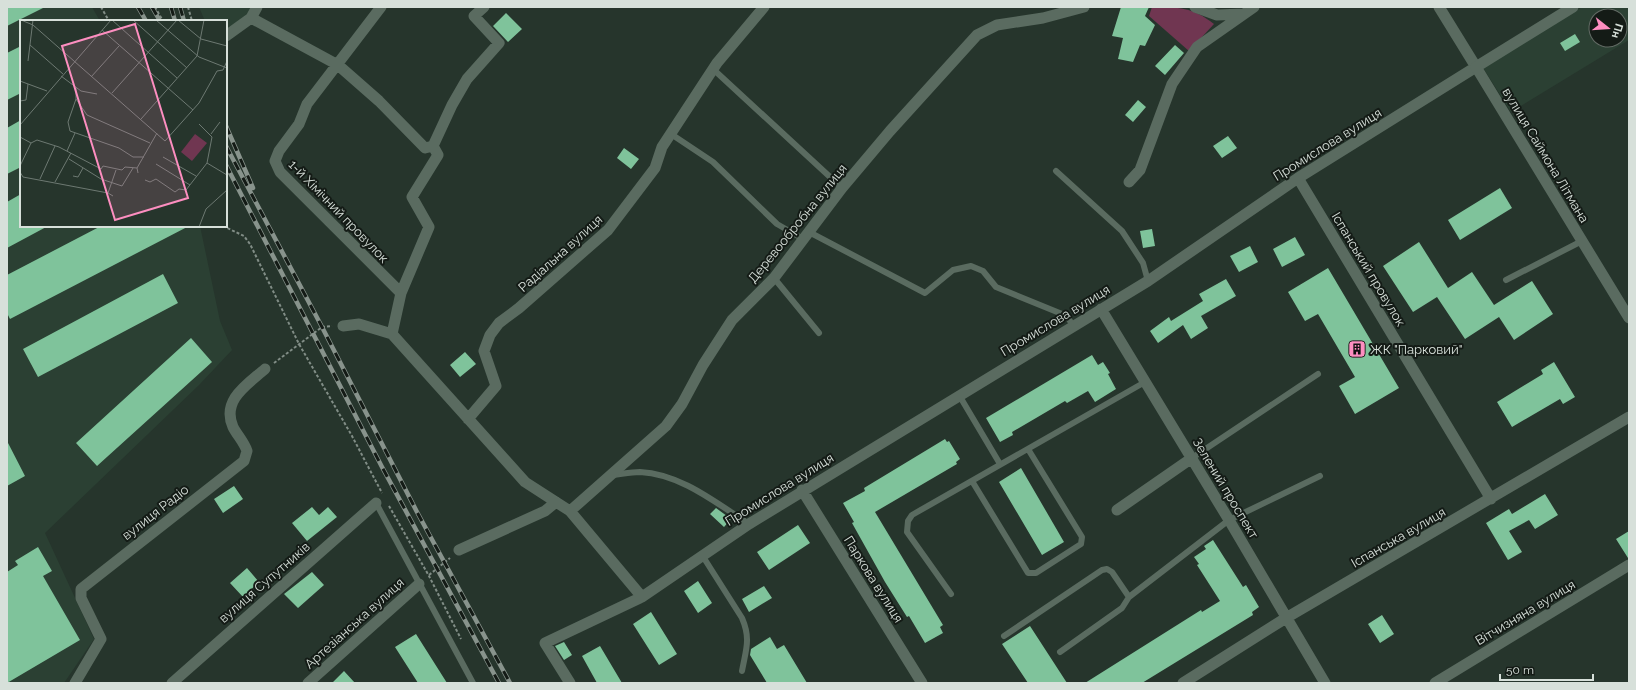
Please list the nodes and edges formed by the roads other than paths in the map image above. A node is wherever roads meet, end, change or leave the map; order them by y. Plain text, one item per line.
1 (257, 7) edge
2 (381, 7) edge
3 (482, 7) edge
4 (764, 7) edge
5 (1084, 7) edge
6 (1195, 7) edge
7 (1254, 7) edge
8 (1439, 7) edge
9 (1573, 7) edge
10 (1244, 14) junction
11 (251, 18) junction
12 (227, 35) edge
13 (338, 65) junction
14 (1476, 67) junction
15 (713, 69) junction
16 (671, 134) junction
17 (433, 146) junction
18 (1056, 171) dead end
19 (1298, 178) junction
20 (1129, 182) dead end
21 (842, 188) junction
22 (806, 235) junction
23 (1582, 241) junction
24 (774, 278) junction
25 (1148, 280) junction
26 (1506, 280) dead end
27 (401, 293) junction
28 (1101, 309) junction
29 (1629, 318) edge
30 (344, 326) road end
31 (1073, 326) junction
32 (819, 332) dead end
33 (392, 334) junction
34 (265, 369) road end
35 (1318, 374) dead end
36 (1145, 382) junction
37 (959, 394) junction
38 (1629, 417) edge
39 (468, 419) junction
40 (1028, 449) junction
41 (1192, 458) junction
42 (1000, 464) junction
43 (611, 475) junction
44 (1320, 476) dead end
45 (972, 480) junction
46 (802, 490) junction
47 (1491, 499) junction
48 (380, 500) joint
49 (556, 502) junction
50 (1117, 510) dead end
51 (570, 511) junction
52 (1229, 520) junction
53 (749, 524) junction
54 (459, 550) road end
55 (702, 555) junction
56 (1629, 565) edge
57 (419, 584) junction
58 (951, 594) dead end
59 (642, 597) junction
60 (1129, 597) junction
61 (1286, 618) junction
62 (1004, 636) dead end
63 (1060, 652) dead end
64 (742, 671) dead end
65 (75, 683) edge
66 (172, 683) edge
67 (308, 683) edge
68 (473, 683) edge
69 (570, 683) edge
70 (922, 683) edge
71 (1183, 683) edge
72 (1326, 683) edge
73 (1435, 683) edge

1 - 11 street
2 - 13 street, 1-й Хімічний провулок
3 - 17 street
4 - 15 street, Радіальна вулиця
5 - 21 street, Деревообробна вулиця
6 - 10 street
7 - 10 street
8 - 14 street, вулиця Саймона Літмана
9 - 14 street, Промислова вулиця
10 - 20 street
11 - 12 street
11 - 13 street
13 - 17 street
13 - 27 street, 1-й Хімічний провулок
14 - 19 street, Промислова вулиця
14 - 23 street, вулиця Саймона Літмана
15 - 16 street, Радіальна вулиця
15 - 21 lane
16 - 22 lane
16 - 39 street, Радіальна вулиця
17 - 27 street
18 - 25 lane
19 - 25 street, Промислова вулиця
19 - 47 street, Іспанський провулок
21 - 22 street, Деревообробна вулиця
22 - 24 street, Деревообробна вулиця
22 - 31 lane
23 - 26 lane
23 - 29 street, вулиця Саймона Літмана
24 - 32 lane
24 - 43 street, Деревообробна вулиця
25 - 28 street, Промислова вулиця
27 - 33 street
28 - 31 street, Промислова вулиця
28 - 36 street, Зелений проспект
30 - 33 street
31 - 37 street, Промислова вулиця
33 - 39 street
34 - 65 street, вулиця Радіо
35 - 41 lane
36 - 40 lane
36 - 41 street, Зелений проспект
37 - 42 lane
37 - 46 street, Промислова вулиця
38 - 47 street, Іспанська вулиця
39 - 49 street
40 - 42 lane
40 - 45 lane
41 - 50 street
41 - 52 street, Зелений проспект
42 - 45 lane
43 - 51 street, Деревообробна вулиця
43 - 53 lane
44 - 52 lane
45 - 58 lane
46 - 53 street, Промислова вулиця
46 - 70 street, Паркова вулиця
47 - 61 street, Іспанська вулиця
48 - 57 lane
48 - 66 street, вулиця Супутників
49 - 51 street
49 - 54 street
51 - 59 street
52 - 60 lane
52 - 61 street, Зелений проспект
53 - 55 street, Промислова вулиця
55 - 59 street, Промислова вулиця
55 - 64 lane
56 - 73 street, Вітчизняна вулиця
57 - 67 street, Артезіанська вулиця
57 - 68 lane
59 - 69 street, Промислова вулиця
60 - 62 lane
60 - 63 lane
61 - 71 street, Іспанська вулиця
61 - 72 street, Зелений проспект

